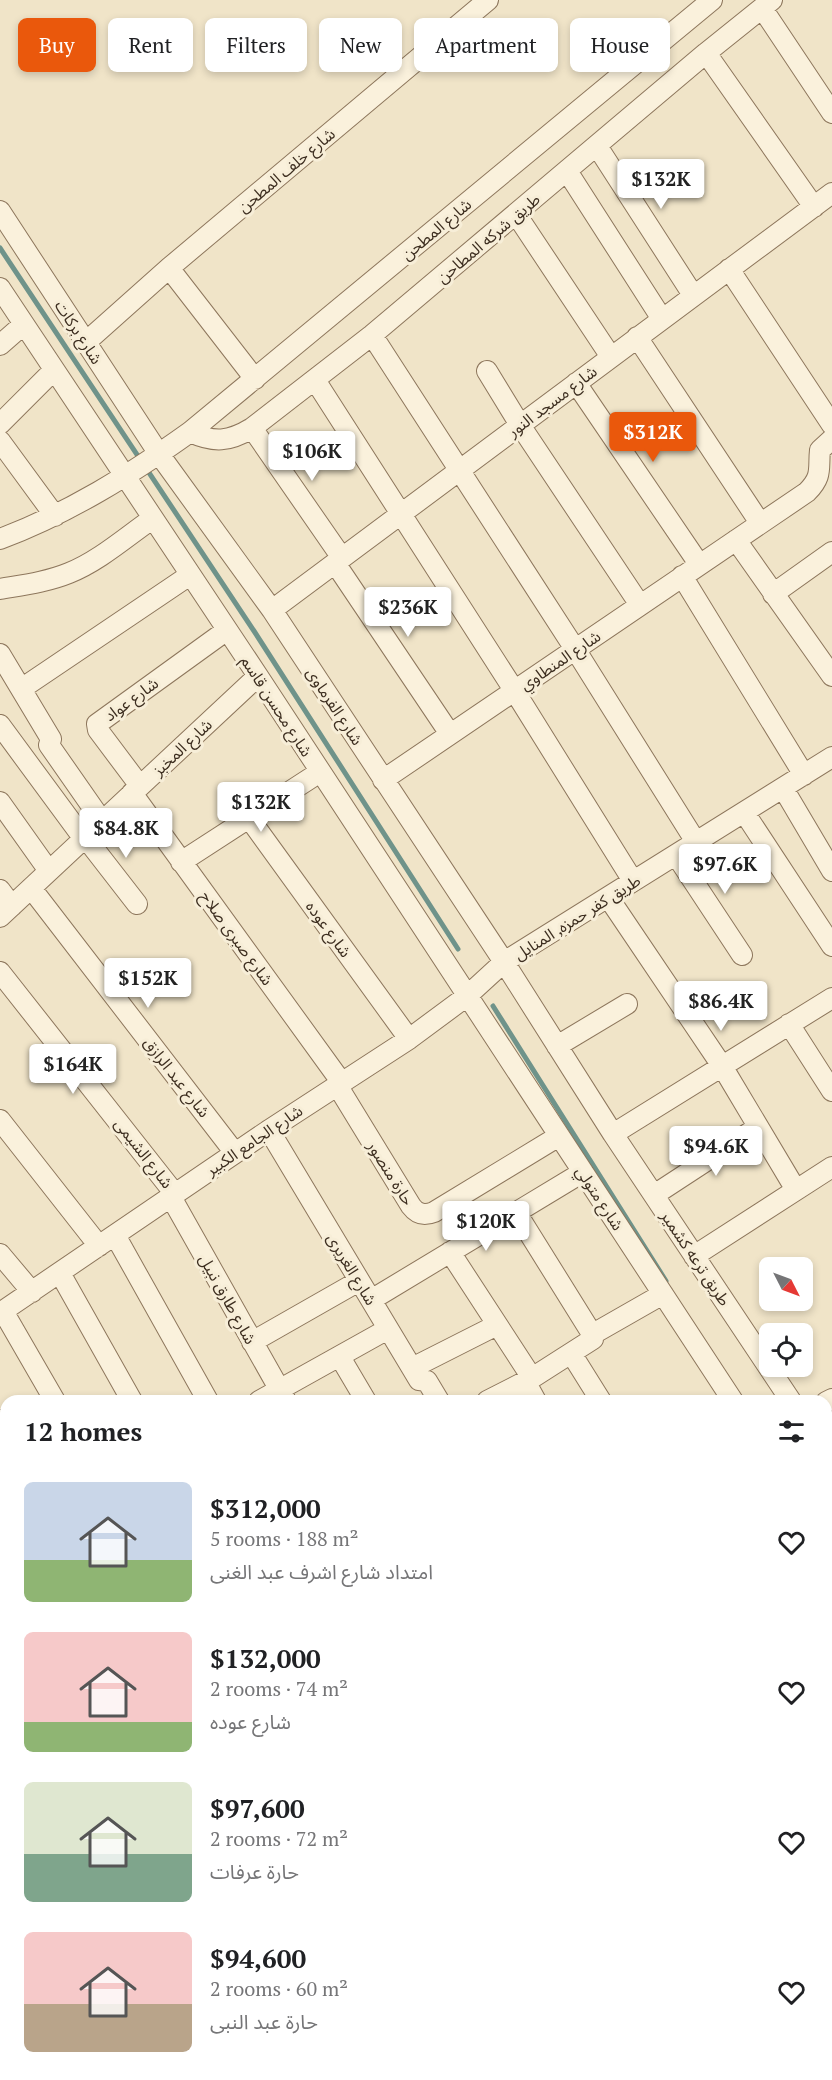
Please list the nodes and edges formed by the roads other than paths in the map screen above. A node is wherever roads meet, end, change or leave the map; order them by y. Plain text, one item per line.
1 (488, 0) edge
2 (712, 0) edge
3 (767, 4) edge
4 (706, 53) junction
5 (832, 113) edge
6 (597, 146) junction
7 (567, 171) junction
8 (832, 193) edge
9 (813, 207) junction
10 (0, 211) edge
11 (516, 214) junction
12 (169, 268) junction
13 (729, 269) junction
14 (0, 288) edge
15 (693, 295) junction
16 (662, 319) junction
17 (24, 324) junction
18 (372, 335) junction
19 (637, 338) junction
20 (86, 342) junction
21 (0, 345) edge
22 (611, 357) junction
23 (54, 370) junction
24 (487, 371) dead end
25 (255, 379) junction
26 (315, 380) junction
27 (576, 383) junction
28 (0, 424) edge
29 (520, 425) junction
30 (832, 425) edge
31 (252, 428) junction
32 (190, 432) junction
33 (832, 439) edge
34 (0, 441) edge
35 (159, 454) junction
36 (459, 470) junction
37 (124, 477) junction
38 (400, 514) junction
39 (55, 516) junction
40 (152, 519) junction
41 (760, 523) junction
42 (0, 539) edge
43 (736, 540) junction
44 (832, 552) edge
45 (339, 560) junction
46 (699, 564) junction
47 (190, 575) junction
48 (682, 576) junction
49 (0, 589) edge
50 (773, 594) junction
51 (640, 605) junction
52 (272, 610) junction
53 (227, 630) junction
54 (575, 649) junction
55 (0, 654) edge
56 (258, 676) junction
57 (832, 676) edge
58 (21, 689) junction
59 (514, 690) junction
60 (0, 725) edge
61 (450, 734) junction
62 (832, 757) edge
63 (320, 772) junction
64 (804, 775) junction
65 (383, 780) junction
66 (783, 788) junction
67 (136, 790) junction
68 (0, 802) edge
69 (744, 812) junction
70 (249, 818) junction
71 (102, 821) junction
72 (84, 838) junction
73 (696, 842) junction
74 (676, 855) junction
75 (181, 862) junction
76 (49, 871) junction
77 (832, 871) edge
78 (633, 881) junction
79 (31, 888) junction
80 (608, 897) junction
81 (4, 904) edge
82 (137, 904) dead end
83 (832, 946) edge
84 (742, 955) dead end
85 (504, 962) junction
86 (0, 972) edge
87 (467, 996) junction
88 (832, 998) edge
89 (627, 1004) dead end
90 (789, 1024) junction
91 (409, 1039) junction
92 (557, 1046) junction
93 (722, 1066) junction
94 (339, 1084) junction
95 (832, 1091) edge
96 (0, 1120) edge
97 (758, 1127) junction
98 (269, 1130) junction
99 (613, 1134) junction
100 (559, 1136) junction
101 (235, 1153) junction
102 (832, 1167) edge
103 (583, 1172) junction
104 (796, 1190) junction
105 (173, 1195) junction
106 (654, 1195) junction
107 (516, 1212) junction
108 (107, 1240) junction
109 (450, 1252) junction
110 (0, 1254) edge
111 (694, 1256) junction
112 (60, 1273) junction
113 (359, 1281) junction
114 (32, 1292) junction
115 (663, 1294) junction
116 (371, 1300) junction
117 (1, 1312) edge
118 (497, 1325) junction
119 (388, 1329) junction
120 (592, 1334) junction
121 (252, 1342) junction
122 (571, 1353) junction
123 (340, 1356) junction
124 (412, 1368) junction
125 (528, 1380) junction
126 (51, 1395) edge
127 (129, 1395) edge
128 (204, 1395) edge
129 (283, 1395) edge
130 (363, 1395) edge
131 (435, 1395) edge
132 (499, 1395) edge
133 (534, 1395) edge
134 (597, 1395) edge
135 (729, 1395) edge
136 (787, 1395) edge

1 - 12 street, شارع خلف المطحن
2 - 25 street, شارع المطحن
3 - 4 street, طريق شركه المطاحن
3 - 5 street
4 - 6 street, طريق شركه المطاحن
4 - 9 street
6 - 7 street, طريق شركه المطاحن
6 - 15 street
7 - 11 street, طريق شركه المطاحن
7 - 16 street
8 - 9 street, شارع مسجد النور
9 - 13 street, شارع مسجد النور
10 - 20 street, شارع بركات
11 - 18 street, طريق شركه المطاحن
11 - 22 street
12 - 20 street, شارع خلف المطحن
12 - 25 street
13 - 15 street, شارع مسجد النور
13 - 30 street
14 - 17 street, شارع محسن قاسم
15 - 16 street, شارع مسجد النور
16 - 19 street, شارع مسجد النور
17 - 21 street
17 - 23 street, شارع محسن قاسم
18 - 26 street, طريق شركه المطاحن
18 - 36 street
19 - 22 street, شارع مسجد النور
19 - 41 street
20 - 35 street, شارع بركات
22 - 27 street, شارع مسجد النور
23 - 28 street
23 - 37 street, شارع محسن قاسم
24 - 29 street
25 - 32 street, شارع المطحن
26 - 31 street, طريق شركه المطاحن
26 - 38 street
27 - 29 street, شارع مسجد النور
27 - 46 street
29 - 36 street, شارع مسجد النور
29 - 51 street
31 - 32 street, طريق شركه المطاحن
31 - 45 street
32 - 35 street, شارع المطحن
33 - 41 street, شارع المنطاوي
34 - 39 street
35 - 37 street, شارع المطحن
35 - 52 street, شارع الفرماوى
36 - 38 street, شارع مسجد النور
36 - 54 street
37 - 39 street, شارع المطحن
37 - 40 street, شارع محسن قاسم
38 - 45 street, شارع مسجد النور
38 - 59 street
39 - 42 street, شارع المطحن
40 - 47 street, شارع محسن قاسم
40 - 49 street
41 - 43 street, شارع المنطاوي
43 - 46 street, شارع المنطاوي
43 - 50 street
44 - 50 street
45 - 52 street, شارع مسجد النور
45 - 61 street
46 - 48 street, شارع المنطاوي
47 - 53 street, شارع محسن قاسم
47 - 58 street
48 - 51 street, شارع المنطاوي
48 - 64 street
50 - 57 street
51 - 54 street, شارع المنطاوي
52 - 65 street, شارع الفرماوى
53 - 56 street, شارع محسن قاسم
53 - 67 street, شارع عواد
54 - 59 street, شارع المنطاوي
54 - 73 street
55 - 58 street
56 - 63 street, شارع محسن قاسم
56 - 67 street, شارع المخبز
58 - 71 street
59 - 61 street, شارع المنطاوي
59 - 78 street
60 - 72 street
61 - 65 street, شارع المنطاوي
62 - 64 street, طريق كفر حمزه, المنايل
63 - 70 street
63 - 87 street, شارع محسن قاسم
64 - 66 street, طريق كفر حمزه, المنايل
65 - 85 street, شارع الفرماوى
66 - 69 street, طريق كفر حمزه, المنايل
66 - 77 street
67 - 71 street, شارع المخبز
67 - 75 street, شارع صبرى صلاح
68 - 76 street
69 - 73 street, طريق كفر حمزه, المنايل
69 - 83 street
70 - 75 street
70 - 91 street, شارع عوده
71 - 72 street, شارع المخبز
72 - 76 street, شارع المخبز
72 - 82 street
73 - 74 street, طريق كفر حمزه, المنايل
74 - 78 street, طريق كفر حمزه, المنايل
74 - 84 street
75 - 94 street, شارع صبرى صلاح
76 - 79 street, شارع المخبز
78 - 80 street, طريق كفر حمزه, المنايل
79 - 81 street, شارع المخبز
79 - 101 street, شارع عبد الرازق
80 - 85 street, طريق كفر حمزه, المنايل
80 - 93 street
85 - 87 street, شارع الجامع الكبير
85 - 92 street, طريق ترعه كشمير
86 - 105 street, شارع الشيمى
87 - 91 street, شارع الجامع الكبير
87 - 100 street, شارع متولي
88 - 90 street
89 - 92 street
90 - 93 street
90 - 95 street
91 - 94 street, شارع الجامع الكبير
92 - 99 street, طريق ترعه كشمير
93 - 97 street
93 - 99 street
94 - 98 street, شارع الجامع الكبير
94 - 100 street, حارة منصور
96 - 108 street
97 - 104 street
97 - 106 street
98 - 101 street, شارع الجامع الكبير
98 - 113 street, شارع الغريرى
99 - 106 street, طريق ترعه كشمير
100 - 103 street, شارع متولي
101 - 105 street, شارع الجامع الكبير
102 - 104 street
103 - 107 street
103 - 115 street, شارع متولي
104 - 111 street
105 - 108 street, شارع الجامع الكبير
105 - 121 street, شارع طارق نبيل
106 - 111 street, طريق ترعه كشمير
107 - 109 street
107 - 120 street
108 - 112 street, شارع الجامع الكبير
108 - 128 street
109 - 116 street
109 - 118 street
110 - 114 street
111 - 136 street, طريق ترعه كشمير
112 - 114 street, شارع الجامع الكبير
112 - 127 street
113 - 116 street, شارع الغريرى
113 - 121 street
114 - 117 street, شارع الجامع الكبير
115 - 120 street
115 - 135 street, شارع متولي
116 - 119 street, شارع الغريرى
117 - 126 street
118 - 124 street
118 - 125 street
119 - 123 street
119 - 124 street, شارع الغريرى
120 - 122 street
121 - 129 street, شارع طارق نبيل
122 - 125 street
122 - 134 street
123 - 129 street
123 - 130 street
124 - 131 street, شارع الغريرى
125 - 132 street
125 - 133 street

